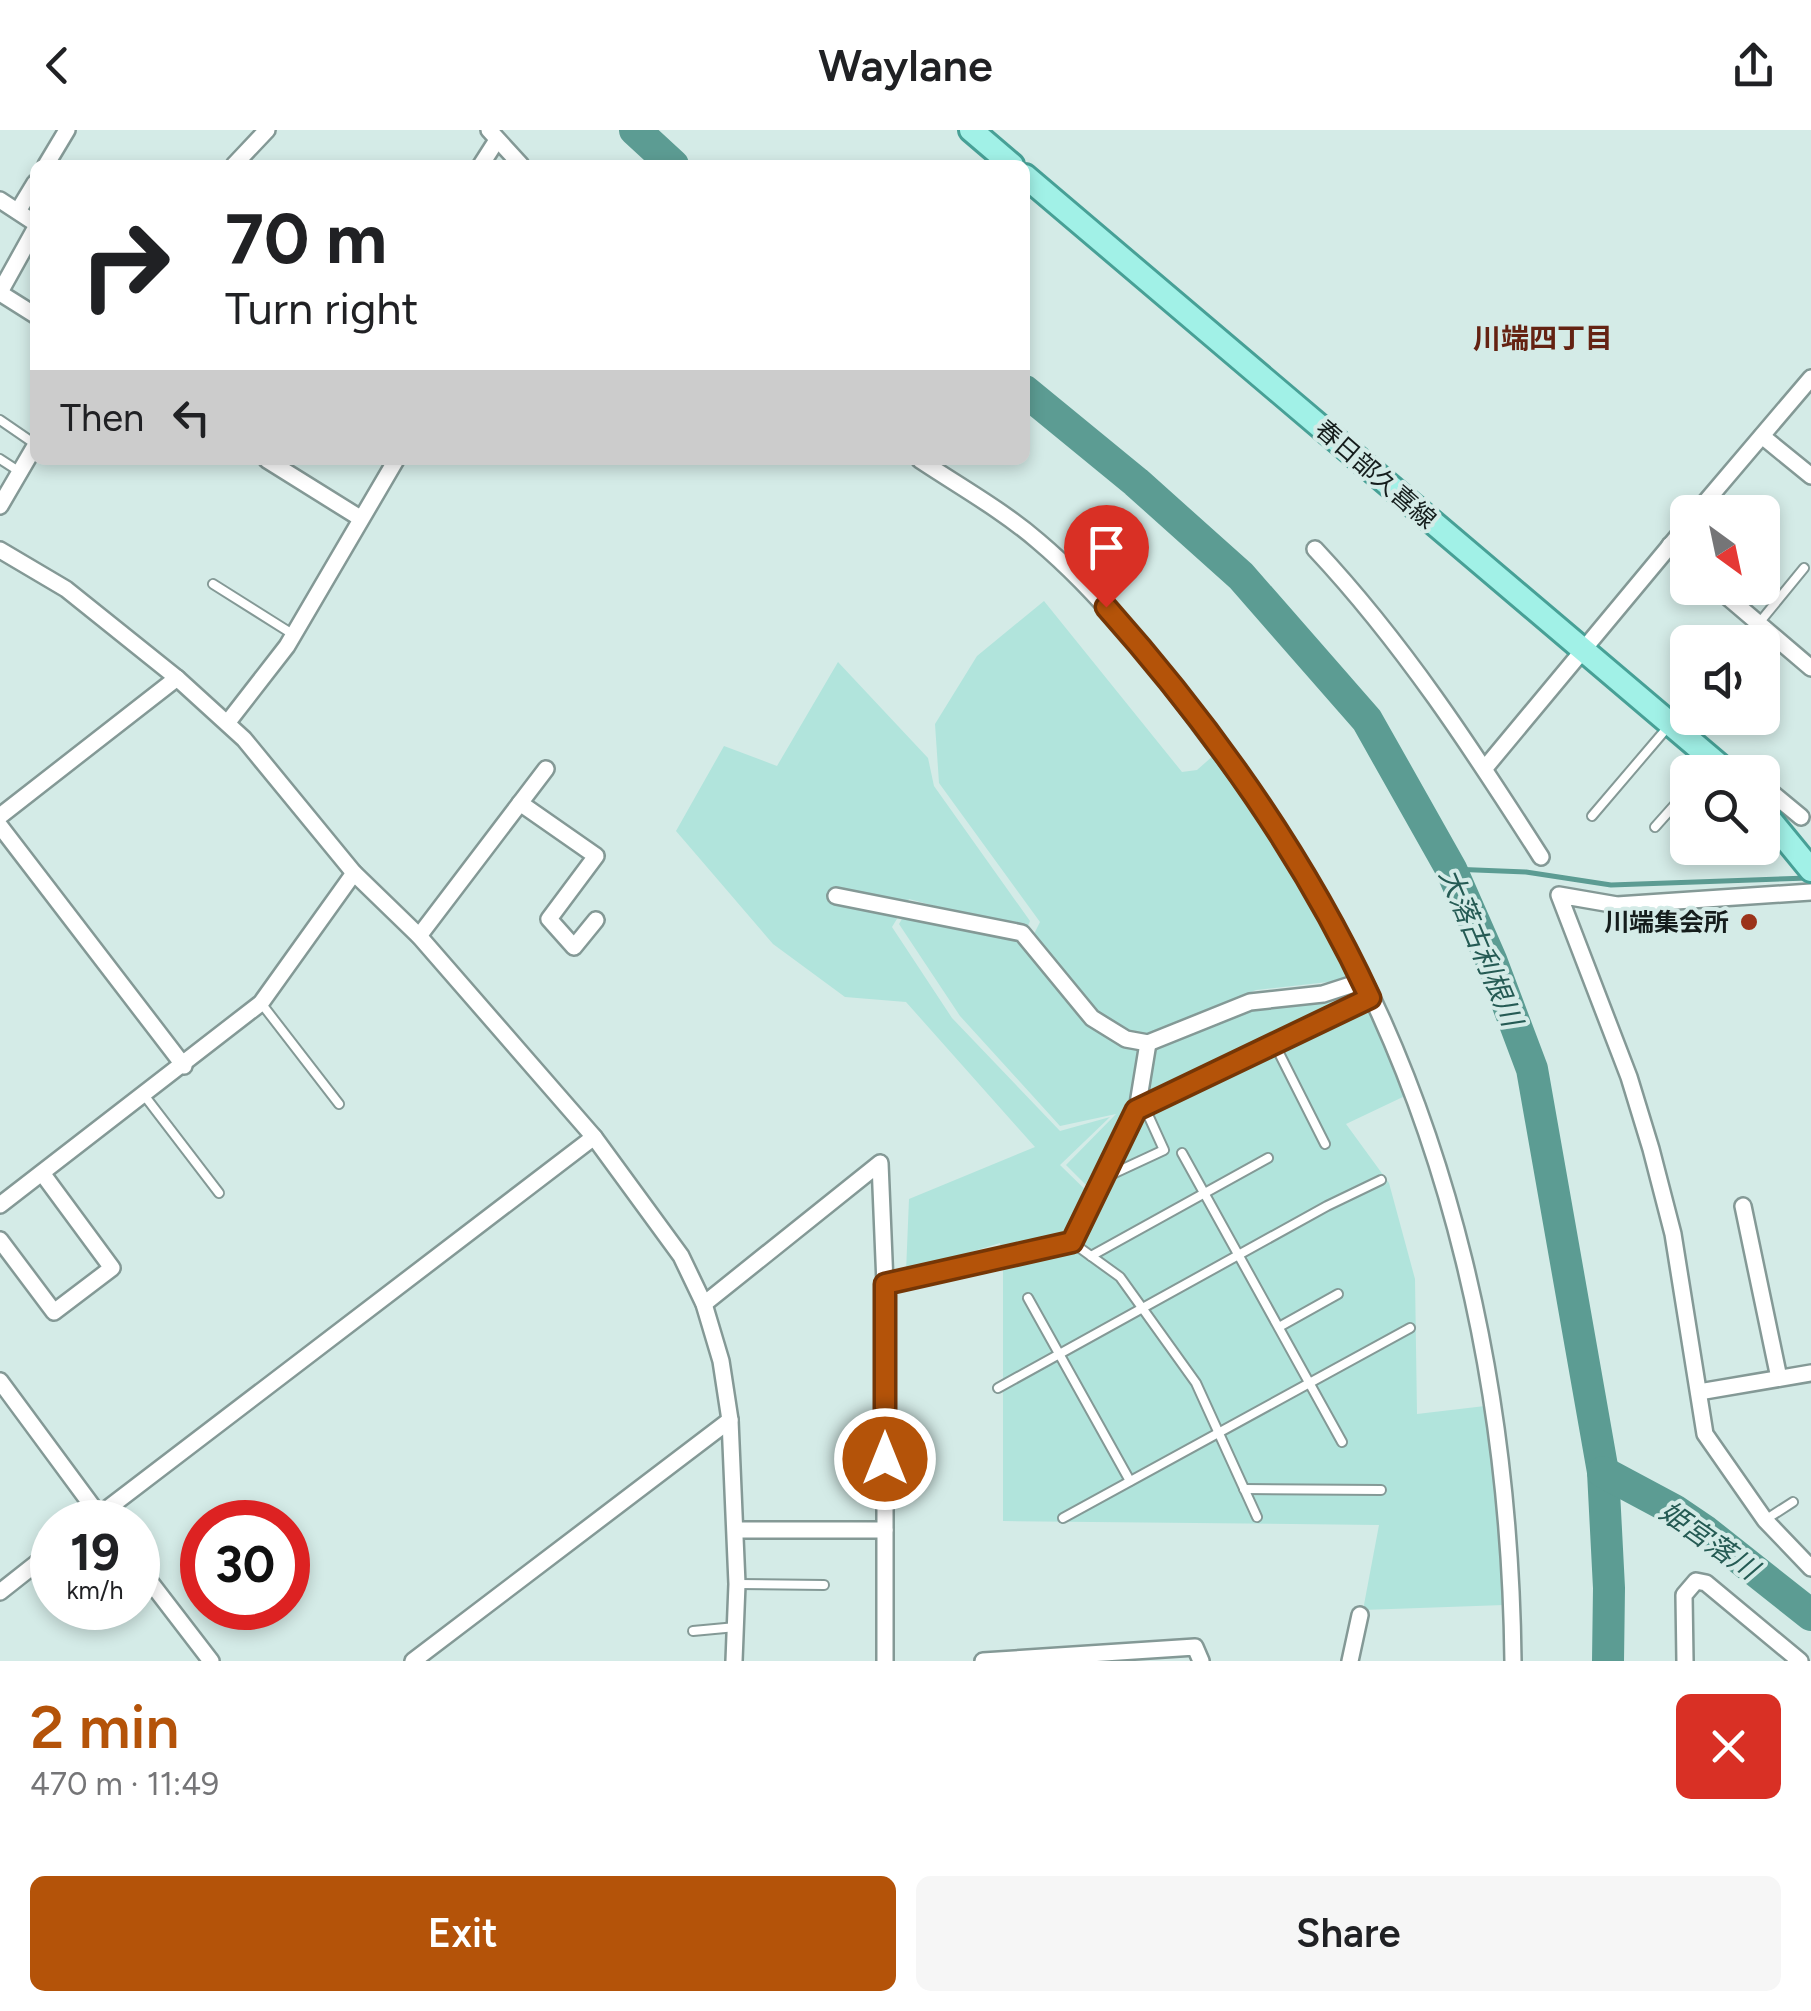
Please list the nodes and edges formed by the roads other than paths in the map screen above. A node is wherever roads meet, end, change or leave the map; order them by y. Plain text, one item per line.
1 (67, 130) edge
2 (267, 130) edge
3 (971, 130) edge
4 (493, 135) edge
5 (49, 160) edge
6 (239, 160) edge
7 (483, 160) edge
8 (516, 160) edge
9 (1006, 160) edge
10 (1030, 180) edge
11 (30, 191) edge
12 (0, 200) edge
13 (18, 212) junction
14 (30, 222) edge
15 (30, 235) edge
16 (0, 292) edge
17 (30, 312) edge
18 (1811, 378) edge
19 (0, 420) edge
20 (1762, 436) junction
21 (30, 441) edge
22 (30, 454) edge
23 (0, 459) edge
24 (275, 465) edge
25 (393, 465) edge
26 (927, 465) edge
27 (20, 472) junction
28 (1811, 476) edge
29 (1716, 495) edge
30 (0, 506) edge
31 (360, 518) junction
32 (1670, 545) edge
33 (1315, 548) dead end
34 (0, 550) edge
35 (1804, 568) dead end
36 (214, 584) dead end
37 (1735, 605) edge
38 (1758, 625) joint
39 (294, 635) junction
40 (1780, 643) edge
41 (1582, 650) junction
42 (1811, 668) edge
43 (177, 678) junction
44 (1670, 721) edge
45 (228, 722) junction
46 (1670, 723) edge
47 (1683, 735) edge
48 (1703, 755) edge
49 (1485, 768) junction
50 (546, 769) dead end
51 (520, 803) junction
52 (1780, 805) edge
53 (1670, 811) edge
54 (1808, 815) edge
55 (0, 816) edge
56 (1592, 816) dead end
57 (1780, 821) edge
58 (0, 826) edge
59 (1656, 827) dead end
60 (1541, 857) dead end
61 (1811, 870) edge
62 (354, 873) junction
63 (1811, 892) edge
64 (836, 896) dead end
65 (596, 920) dead end
66 (419, 936) junction
67 (1363, 981) junction
68 (1370, 998) junction
69 (260, 1003) junction
70 (1148, 1042) junction
71 (1274, 1044) junction
72 (184, 1066) junction
73 (144, 1095) junction
74 (339, 1104) dead end
75 (1140, 1108) junction
76 (594, 1138) junction
77 (1325, 1144) dead end
78 (1182, 1153) dead end
79 (1268, 1158) dead end
80 (42, 1173) junction
81 (1103, 1178) junction
82 (1381, 1180) dead end
83 (219, 1193) dead end
84 (1205, 1193) junction
85 (0, 1205) edge
86 (1743, 1206) dead end
87 (0, 1240) edge
88 (1072, 1242) junction
89 (1238, 1255) junction
90 (1091, 1256) junction
91 (885, 1284) junction
92 (1338, 1294) dead end
93 (1028, 1298) dead end
94 (704, 1304) junction
95 (1142, 1308) junction
96 (1279, 1327) junction
97 (1410, 1328) dead end
98 (1059, 1354) junction
99 (1811, 1373) edge
100 (1779, 1378) junction
101 (0, 1381) edge
102 (1310, 1383) junction
103 (998, 1388) dead end
104 (1698, 1392) junction
105 (730, 1420) junction
106 (1220, 1432) junction
107 (1342, 1442) dead end
108 (1130, 1481) junction
109 (1244, 1490) junction
110 (1381, 1490) dead end
111 (83, 1500) edge
112 (123, 1500) edge
113 (1792, 1502) dead end
114 (1257, 1517) dead end
115 (1063, 1518) dead end
116 (1765, 1520) junction
117 (736, 1530) junction
118 (885, 1530) junction
119 (30, 1568) edge
120 (1811, 1568) edge
121 (737, 1584) junction
122 (824, 1585) dead end
123 (0, 1592) edge
124 (160, 1595) edge
125 (1360, 1615) dead end
126 (736, 1627) junction
127 (693, 1632) dead end
128 (210, 1661) edge
129 (413, 1661) edge
130 (734, 1661) edge
131 (886, 1661) edge
132 (983, 1661) edge
133 (1201, 1661) edge
134 (1350, 1661) edge
135 (1513, 1661) edge
136 (1685, 1661) edge
137 (1800, 1661) edge

1 - 5 street
2 - 6 street
3 - 9 main road
4 - 7 street
4 - 8 street
10 - 41 main road, 春日部久喜線
11 - 13 street
12 - 13 street
13 - 14 street
15 - 16 street
16 - 17 street
18 - 20 street
19 - 21 lane
20 - 28 street
20 - 29 street
22 - 27 street
23 - 27 lane
24 - 31 street
25 - 31 street
26 - 67 street
27 - 30 street
31 - 39 street
32 - 41 street
33 - 49 street
34 - 43 street
35 - 38 lane
36 - 39 lane
37 - 38 street
39 - 45 street
40 - 42 street
41 - 44 main road, 春日部久喜線
41 - 49 street
43 - 45 street
43 - 55 street
45 - 62 street
46 - 56 lane
47 - 48 main road, 春日部久喜線
49 - 60 street
50 - 51 street
51 - 65 street
51 - 66 street
52 - 54 street
53 - 59 lane
57 - 61 main road
58 - 72 street
62 - 66 street
62 - 69 street
63 - 104 street
64 - 70 street
66 - 76 street
67 - 68 street
67 - 70 street
68 - 71 lane
68 - 135 street
69 - 72 street
69 - 74 lane
70 - 75 street
71 - 75 lane
71 - 77 lane
72 - 73 street
73 - 80 street
73 - 83 lane
75 - 81 street
75 - 81 lane
76 - 94 street
76 - 112 street
78 - 84 lane
79 - 84 lane
80 - 85 street
80 - 87 street
81 - 88 street
82 - 89 lane
84 - 89 lane
84 - 90 lane
86 - 100 street
88 - 90 lane
88 - 91 street
89 - 95 lane
89 - 96 lane
90 - 95 lane
91 - 94 street
91 - 118 street
92 - 96 lane
93 - 98 lane
94 - 105 street
95 - 98 lane
95 - 106 lane
96 - 102 lane
97 - 102 lane
98 - 103 lane
98 - 108 lane
99 - 100 street
100 - 104 street
101 - 111 street
102 - 106 lane
102 - 107 lane
104 - 116 street
105 - 117 street
105 - 129 street
106 - 108 lane
106 - 109 lane
108 - 115 lane
109 - 110 lane
109 - 114 lane
113 - 116 lane
116 - 120 street
117 - 118 street
117 - 121 street
118 - 131 street
119 - 123 street
121 - 122 lane
121 - 126 street
124 - 128 street
125 - 134 street
126 - 127 lane
126 - 130 street
132 - 133 street
136 - 137 street

